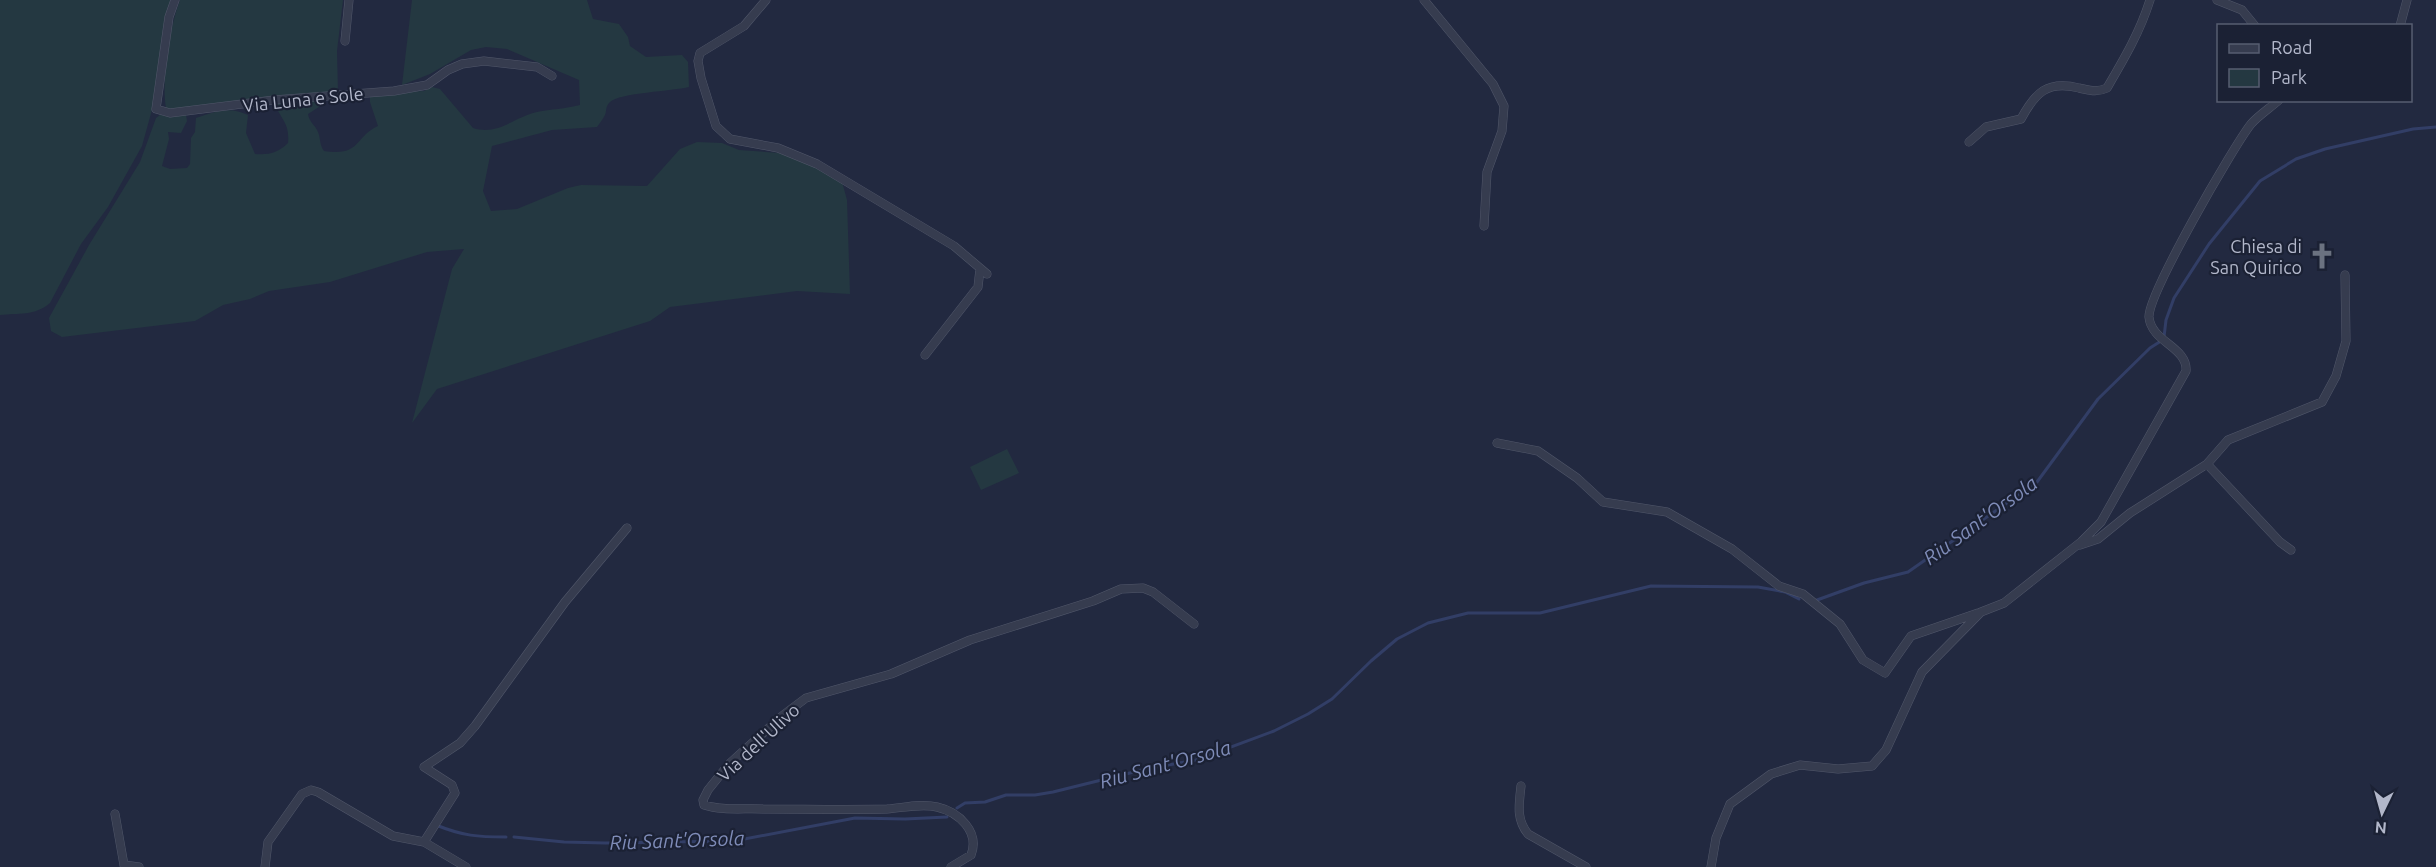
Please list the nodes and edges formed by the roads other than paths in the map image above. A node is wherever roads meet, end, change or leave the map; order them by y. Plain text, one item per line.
1 (176, 0) edge
2 (349, 0) edge
3 (766, 0) edge
4 (1424, 0) edge
5 (2150, 0) edge
6 (2217, 0) edge
7 (2407, 0) edge
8 (2253, 24) edge
9 (2401, 24) edge
10 (345, 41) dead end
11 (552, 76) dead end
12 (2277, 102) edge
13 (1969, 142) dead end
14 (1484, 226) dead end
15 (2345, 275) dead end
16 (925, 355) dead end
17 (1497, 442) dead end
18 (2207, 464) junction
19 (627, 528) dead end
20 (2075, 546) junction
21 (2290, 550) dead end
22 (1981, 612) junction
23 (1194, 624) dead end
24 (1521, 786) dead end
25 (115, 814) dead end
26 (424, 842) junction
27 (139, 867) edge
28 (265, 867) edge
29 (466, 867) edge
30 (951, 867) edge
31 (1586, 867) edge
32 (1711, 867) edge

1 - 11 street, Via Luna e Sole
2 - 10 street
3 - 16 street
4 - 14 street
5 - 13 street
6 - 8 street
7 - 9 street
12 - 20 street
15 - 18 street
17 - 22 street
18 - 20 street
18 - 21 street
19 - 26 street
20 - 22 street
22 - 32 street
23 - 30 street, Via dell'Ulivo
24 - 31 street
25 - 27 street
26 - 28 street
26 - 29 street

